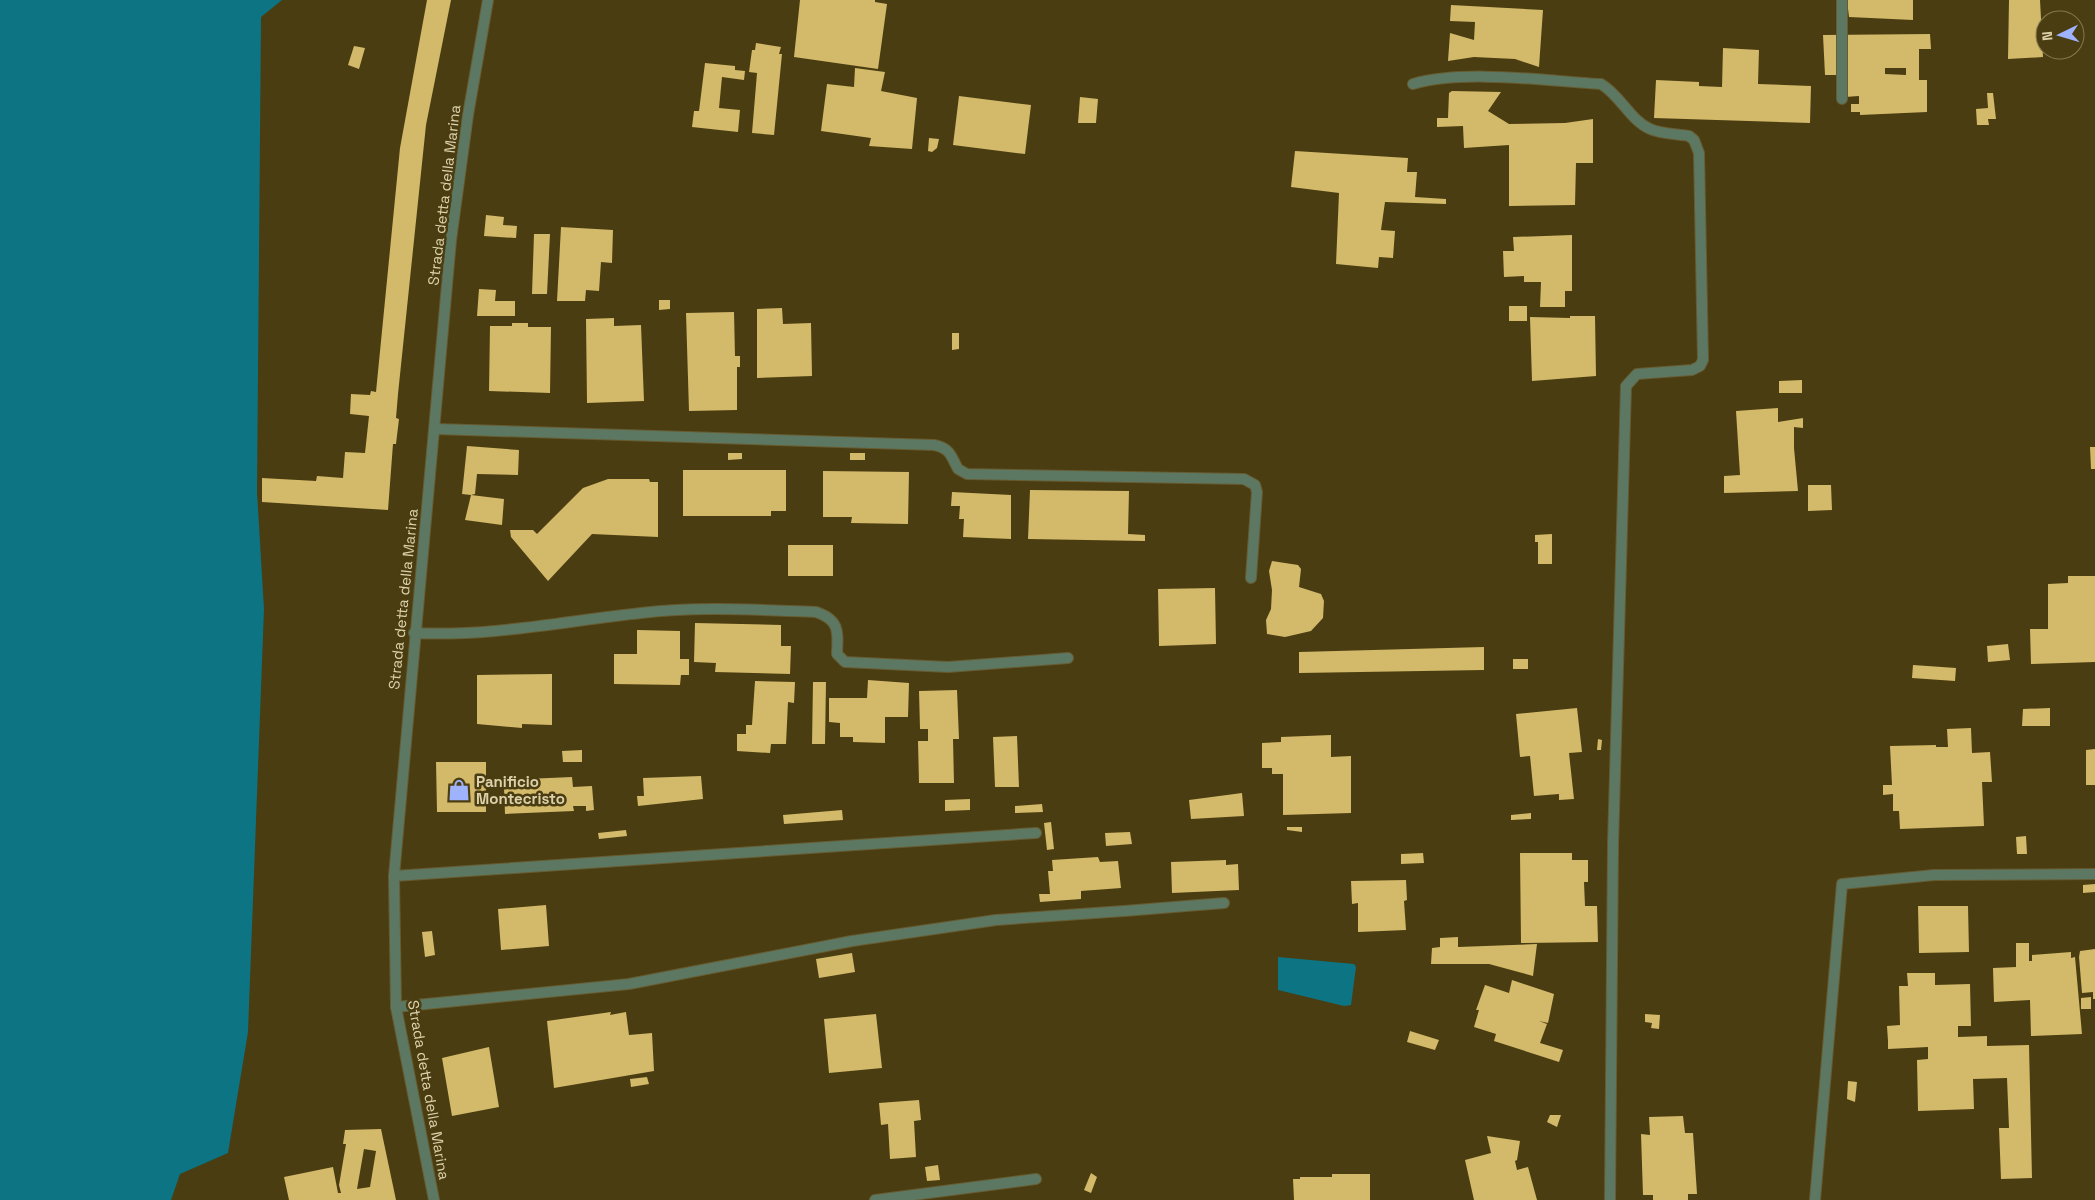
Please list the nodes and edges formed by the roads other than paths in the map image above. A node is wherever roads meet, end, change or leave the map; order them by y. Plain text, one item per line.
1 (488, 0) edge
2 (1842, 0) edge
3 (1413, 84) dead end
4 (1842, 99) dead end
5 (436, 430) junction
6 (1251, 578) dead end
7 (414, 634) junction
8 (1068, 658) dead end
9 (1036, 833) dead end
10 (2095, 874) edge
11 (394, 876) junction
12 (1224, 903) dead end
13 (396, 1007) junction
14 (1036, 1179) dead end
15 (434, 1200) edge
16 (875, 1200) edge
17 (1610, 1200) edge
18 (1816, 1200) edge

1 - 5 street, Strada detta della Marina
2 - 4 street
3 - 17 street
5 - 6 street
5 - 7 street, Strada detta della Marina
7 - 8 street
7 - 11 street, Strada detta della Marina
9 - 11 street
10 - 18 street
11 - 13 street, Strada detta della Marina
12 - 13 street
13 - 15 street, Strada detta della Marina
14 - 16 street

